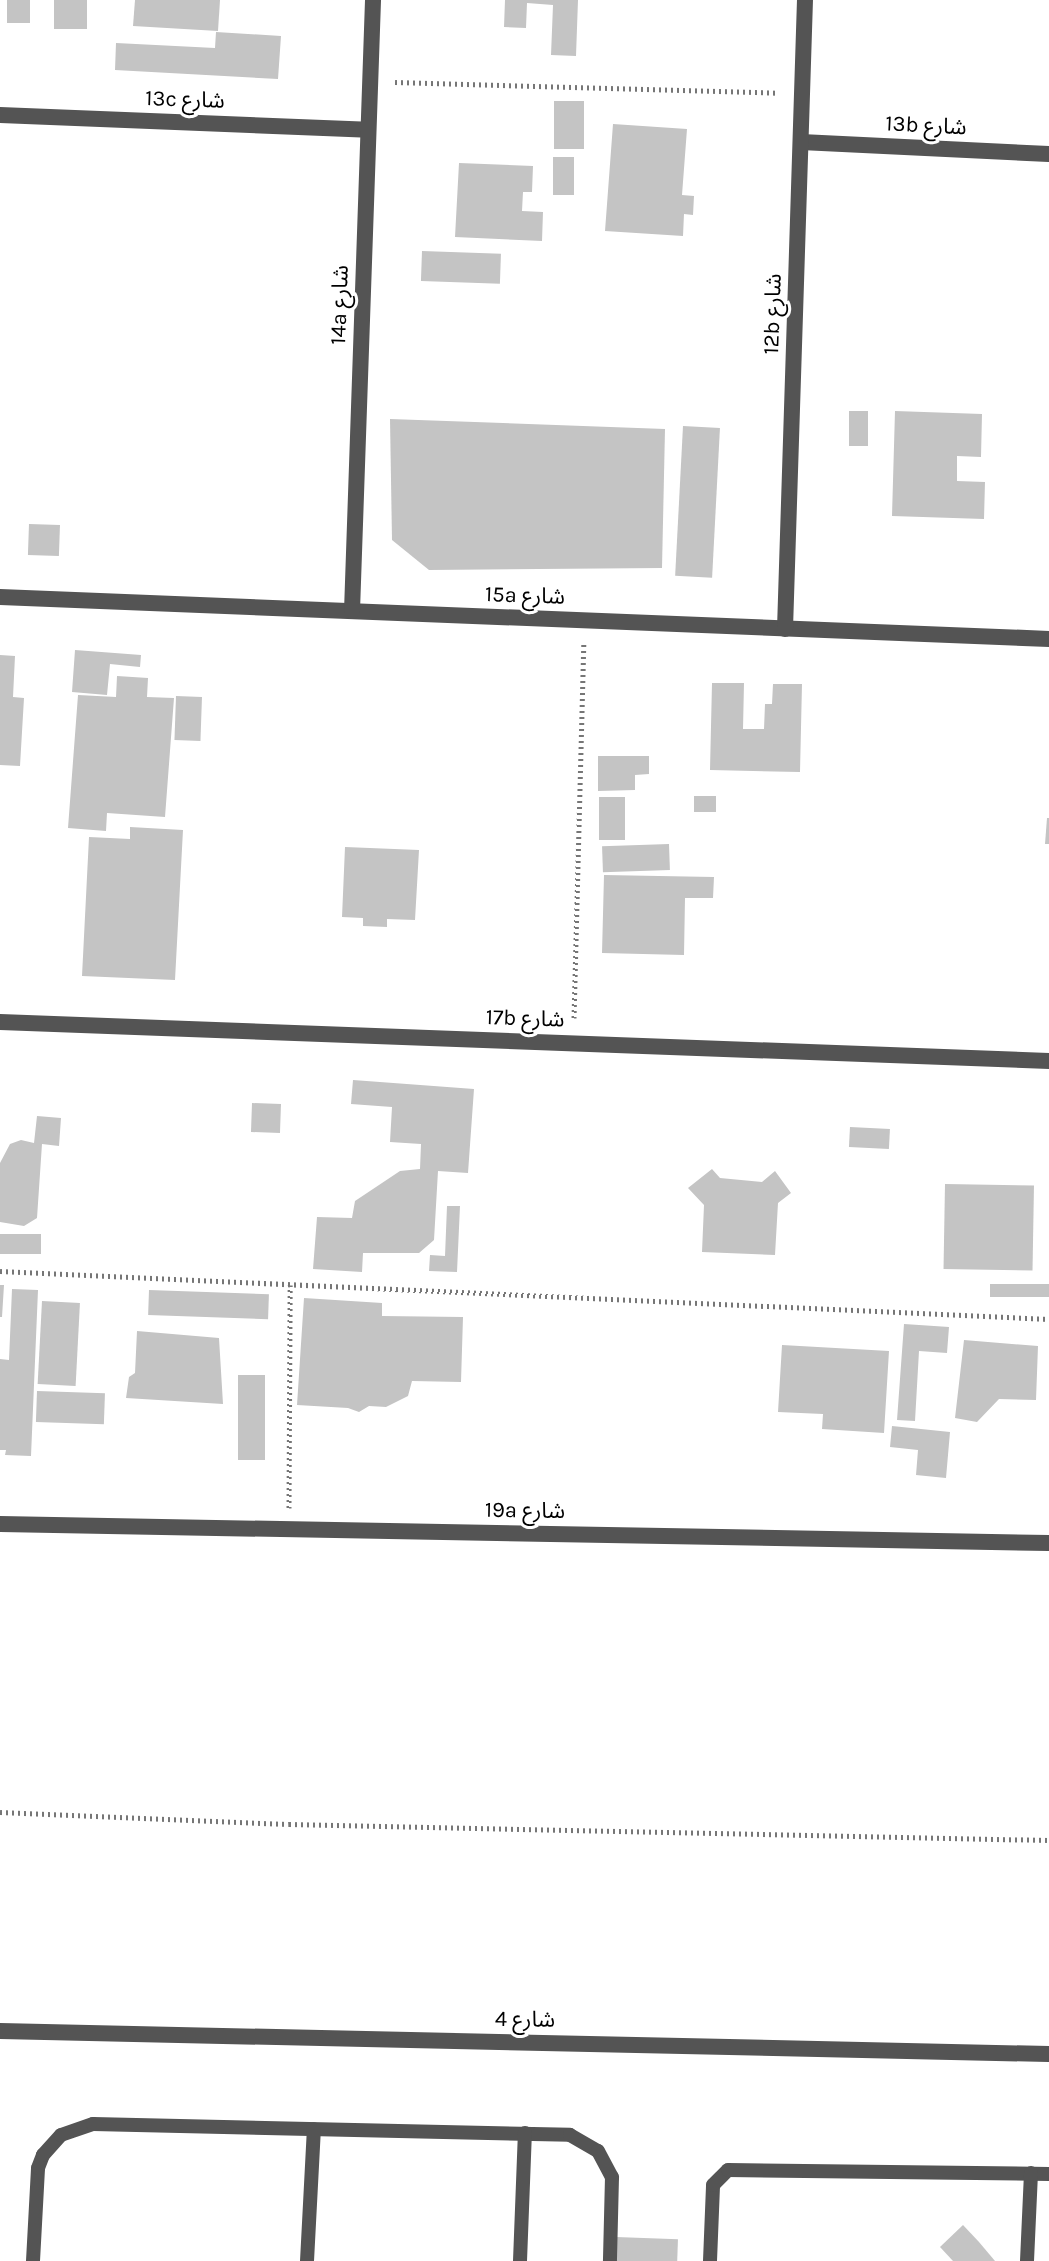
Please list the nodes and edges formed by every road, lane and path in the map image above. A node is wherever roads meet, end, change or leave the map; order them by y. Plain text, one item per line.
1 (373, 0) edge
2 (805, 0) edge
3 (370, 81) junction
4 (802, 93) junction
5 (0, 115) edge
6 (368, 130) junction
7 (801, 142) junction
8 (1049, 154) edge
9 (0, 597) edge
10 (352, 611) junction
11 (585, 621) junction
12 (785, 629) junction
13 (1049, 639) edge
14 (0, 1022) edge
15 (573, 1043) junction
16 (1049, 1061) edge
17 (0, 1271) edge
18 (290, 1285) junction
19 (1049, 1319) edge
20 (0, 1524) edge
21 (289, 1529) junction
22 (1049, 1543) edge
23 (0, 1812) edge
24 (1049, 1840) edge
25 (0, 2031) edge
26 (1049, 2054) edge
27 (314, 2129) junction
28 (525, 2133) junction
29 (1031, 2173) junction
30 (1049, 2174) edge
31 (33, 2261) edge
32 (307, 2261) edge
33 (520, 2261) edge
34 (610, 2261) edge
35 (710, 2261) edge
36 (1027, 2261) edge

1 - 3 street, 14a شارع
2 - 4 street, 12b شارع
3 - 4 path
3 - 6 street, 14a شارع
4 - 7 street, 12b شارع
5 - 6 street, 13c شارع
6 - 10 street, 14a شارع
7 - 8 street, 13b شارع
7 - 12 street, 12b شارع
9 - 10 street, 15a شارع
10 - 11 street, 15a شارع
11 - 12 street, 15a شارع
11 - 15 path
12 - 13 street, 15a شارع
14 - 15 street, 17b شارع
15 - 16 street, 17b شارع
17 - 18 path
18 - 19 path
18 - 21 path
20 - 21 street, 19a شارع
21 - 22 street, 19a شارع
23 - 24 path
25 - 26 street, شارع 4
27 - 28 lane
27 - 31 lane
27 - 32 lane
28 - 33 lane
28 - 34 lane
29 - 30 lane
29 - 35 lane
29 - 36 lane

